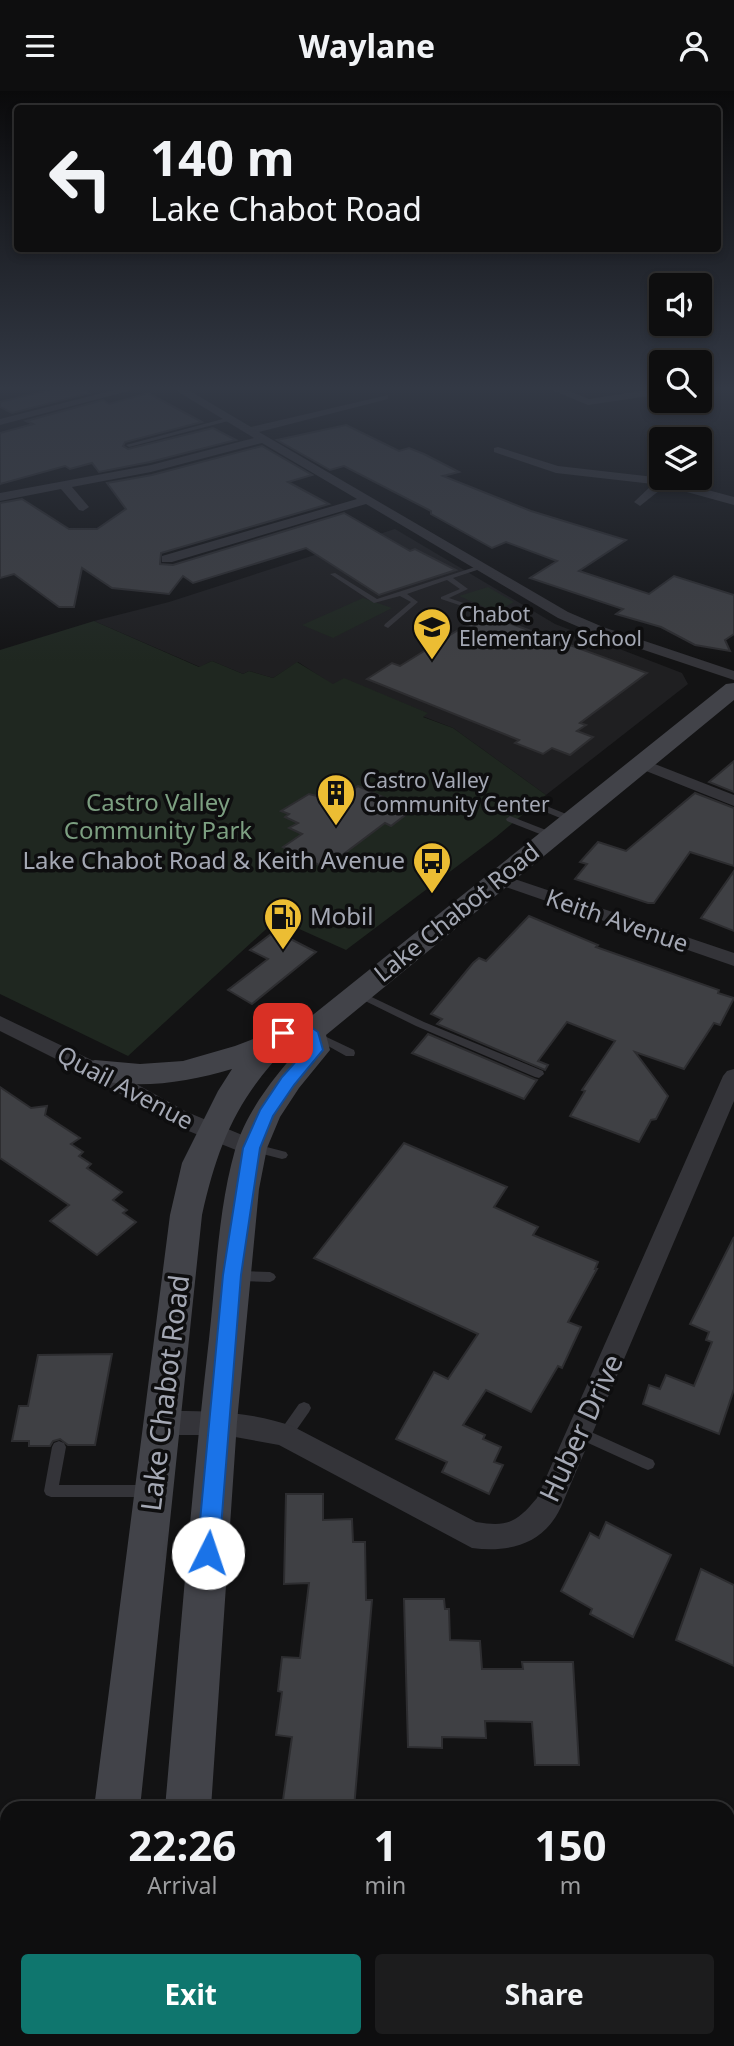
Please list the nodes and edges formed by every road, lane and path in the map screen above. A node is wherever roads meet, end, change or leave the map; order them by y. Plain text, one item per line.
1 (84, 479) edge
2 (333, 479) edge
3 (62, 483) junction
4 (653, 490) edge
5 (695, 490) edge
6 (0, 497) edge
7 (368, 500) junction
8 (734, 501) edge
9 (640, 502) dead end
10 (83, 507) dead end
11 (167, 559) dead end
12 (481, 567) junction
13 (333, 574) dead end
14 (448, 578) junction
15 (400, 593) junction
16 (477, 610) dead end
17 (388, 626) dead end
18 (734, 676) edge
19 (734, 689) edge
20 (642, 764) junction
21 (734, 801) edge
22 (529, 802) dead end
23 (510, 819) dead end
24 (573, 820) junction
25 (553, 836) junction
26 (500, 879) junction
27 (734, 960) edge
28 (356, 993) junction
29 (0, 1023) edge
30 (311, 1032) junction
31 (272, 1041) junction
32 (350, 1053) dead end
33 (95, 1070) junction
34 (539, 1074) dead end
35 (734, 1076) edge
36 (211, 1133) junction
37 (251, 1148) junction
38 (282, 1155) dead end
39 (232, 1275) junction
40 (270, 1277) dead end
41 (304, 1408) dead end
42 (218, 1422) junction
43 (162, 1423) junction
44 (580, 1433) junction
45 (285, 1435) junction
46 (59, 1447) dead end
47 (648, 1464) dead end
48 (154, 1491) junction
49 (118, 1801) edge
50 (189, 1801) edge

1 - 3 street
2 - 7 street
3 - 6 street
3 - 10 street
4 - 9 street
5 - 8 street
7 - 11 street
7 - 12 street
12 - 14 lane
12 - 18 street
13 - 15 lane
14 - 15 lane
14 - 16 lane
15 - 17 lane
19 - 20 main road, Lake Chabot Road
20 - 21 street
20 - 24 main road, Lake Chabot Road
22 - 24 lane
23 - 25 lane
24 - 25 main road, Lake Chabot Road
25 - 26 main road, Lake Chabot Road
26 - 27 street, Keith Avenue
26 - 28 main road, Lake Chabot Road
28 - 30 main road, Lake Chabot Road
28 - 34 lane
29 - 33 street, Quail Avenue
30 - 31 main road
30 - 32 lane
30 - 37 main road, Lake Chabot Road
31 - 33 main road
31 - 36 main road, Lake Chabot Road
33 - 36 street, Quail Avenue
35 - 44 street, Huber Drive
36 - 37 street, Quail Avenue
36 - 43 main road, Lake Chabot Road
37 - 38 lane
37 - 39 main road, Lake Chabot Road
39 - 40 lane
39 - 42 main road, Lake Chabot Road
41 - 45 lane
42 - 43 street, Huber Drive
42 - 45 street, Huber Drive
42 - 50 main road, Lake Chabot Road
43 - 48 main road, Lake Chabot Road
44 - 45 street, Huber Drive
44 - 47 lane
46 - 48 lane
48 - 49 main road, Lake Chabot Road

